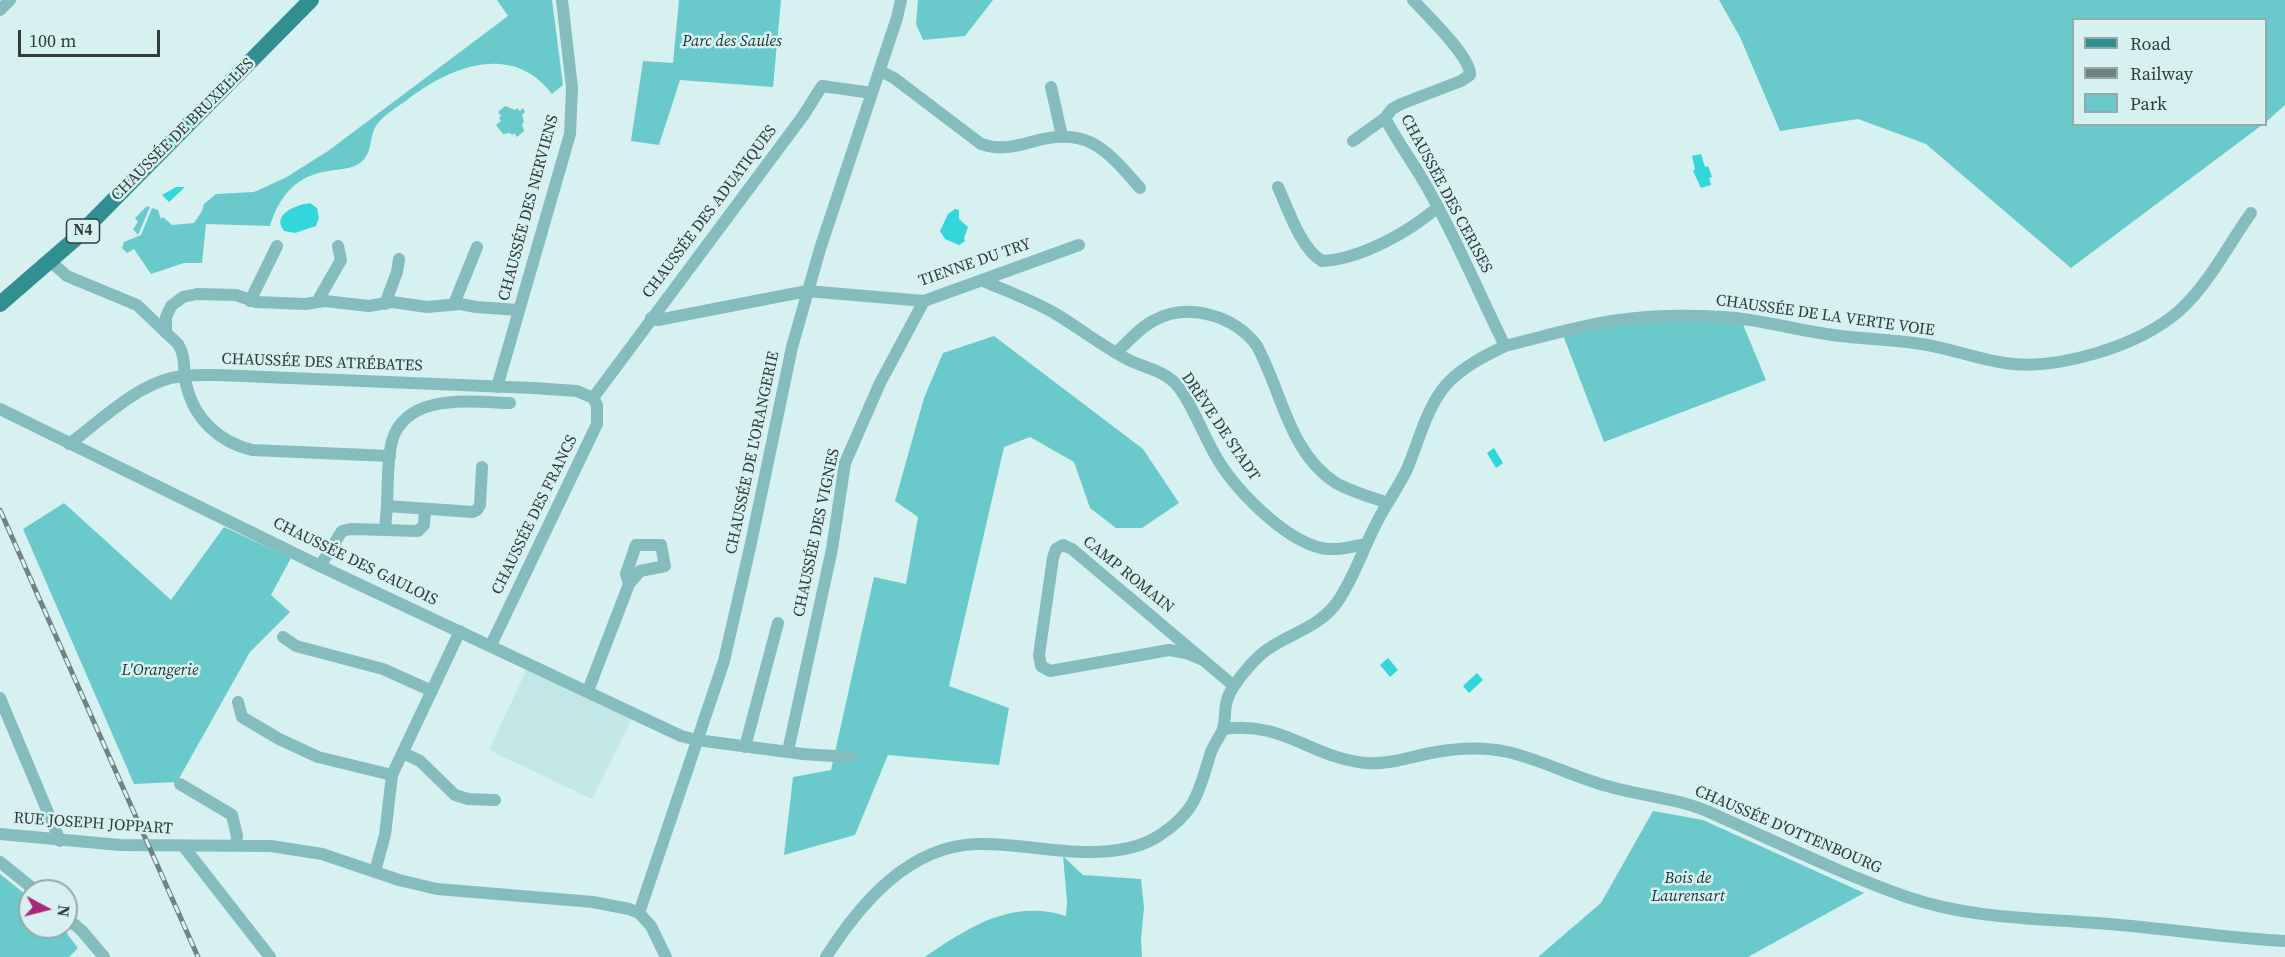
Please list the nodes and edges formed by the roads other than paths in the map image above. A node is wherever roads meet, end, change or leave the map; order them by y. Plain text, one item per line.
1 (10, 0) edge
2 (311, 0) edge
3 (562, 0) edge
4 (901, 0) edge
5 (1413, 0) edge
6 (0, 10) edge
7 (880, 71) junction
8 (1051, 87) dead end
9 (872, 93) junction
10 (1385, 118) junction
11 (1062, 136) junction
12 (1353, 141) dead end
13 (1278, 187) dead end
14 (1140, 188) dead end
15 (1438, 207) junction
16 (2251, 213) dead end
17 (1079, 245) dead end
18 (277, 246) dead end
19 (338, 246) dead end
20 (477, 247) dead end
21 (399, 259) dead end
22 (51, 262) junction
23 (981, 280) junction
24 (807, 291) junction
25 (250, 301) junction
26 (924, 301) junction
27 (317, 302) junction
28 (0, 304) edge
29 (385, 304) junction
30 (454, 304) junction
31 (519, 310) junction
32 (651, 318) junction
33 (166, 333) junction
34 (1505, 346) junction
35 (1116, 353) junction
36 (185, 375) junction
37 (463, 386) junction
38 (490, 386) junction
39 (593, 398) junction
40 (463, 401) junction
41 (483, 402) junction
42 (510, 403) dead end
43 (0, 409) edge
44 (69, 444) junction
45 (390, 456) junction
46 (482, 467) dead end
47 (1388, 503) junction
48 (387, 506) junction
49 (425, 509) junction
50 (385, 530) junction
51 (1366, 544) junction
52 (320, 566) junction
53 (630, 585) dead end
54 (778, 623) dead end
55 (460, 631) junction
56 (283, 637) dead end
57 (491, 645) junction
58 (1203, 660) junction
59 (1234, 686) junction
60 (432, 691) junction
61 (588, 691) junction
62 (0, 699) edge
63 (238, 702) dead end
64 (1222, 729) junction
65 (697, 740) junction
66 (745, 747) junction
67 (788, 751) junction
68 (402, 753) junction
69 (851, 757) dead end
70 (392, 774) junction
71 (180, 784) dead end
72 (495, 800) dead end
73 (0, 834) edge
74 (60, 841) junction
75 (236, 846) junction
76 (184, 847) junction
77 (0, 862) edge
78 (375, 871) junction
79 (21, 879) edge
80 (639, 913) junction
81 (78, 928) edge
82 (2285, 941) edge
83 (104, 957) edge
84 (270, 957) edge
85 (666, 957) edge
86 (825, 957) edge

1 - 6 street
2 - 22 main road, CHAUSSÉE DE BRUXELLES / N4
3 - 31 street, CHAUSSÉE DES NERVIENS
4 - 7 street, CHAUSSÉE DE L'ORANGERIE
5 - 10 street, CHAUSSÉE DES CERISES
7 - 9 street, CHAUSSÉE DE L'ORANGERIE
7 - 11 street
8 - 11 street
9 - 24 street, CHAUSSÉE DE L'ORANGERIE
9 - 32 street, CHAUSSÉE DES ADUATIQUES
10 - 12 street
10 - 15 street, CHAUSSÉE DES CERISES
11 - 14 street
13 - 15 street
15 - 34 street, CHAUSSÉE DES CERISES
16 - 34 street, CHAUSSÉE DE LA VERTE VOIE
17 - 23 street, TIENNE DU TRY
18 - 25 street
19 - 27 street
20 - 30 street
21 - 29 street
22 - 28 main road, CHAUSSÉE DE BRUXELLES / N4
22 - 33 street
23 - 26 street, TIENNE DU TRY
23 - 35 street, DRÈVE DE STADT
24 - 26 street, TIENNE DU TRY
24 - 32 street, TIENNE DU TRY
24 - 65 street, CHAUSSÉE DE L'ORANGERIE
25 - 27 street
25 - 33 street
26 - 67 street, CHAUSSÉE DES VIGNES
27 - 29 street
29 - 30 street
30 - 31 street
31 - 38 street, CHAUSSÉE DES NERVIENS
32 - 39 street, CHAUSSÉE DES ADUATIQUES
33 - 36 street
34 - 47 street, CHAUSSÉE DE LA VERTE VOIE
35 - 47 street
35 - 51 street, DRÈVE DE STADT
36 - 37 street, CHAUSSÉE DES ATRÉBATES
36 - 44 street, CHAUSSÉE DES ATRÉBATES
36 - 45 street
37 - 38 street, CHAUSSÉE DES ATRÉBATES
37 - 40 street
38 - 39 street, CHAUSSÉE DES ATRÉBATES
38 - 41 street, CHAUSSÉE DES NERVIENS
39 - 57 street, CHAUSSÉE DES FRANCS
40 - 41 street
40 - 45 street
41 - 42 street
43 - 44 street, CHAUSSÉE DES GAULOIS
44 - 52 street, CHAUSSÉE DES GAULOIS
45 - 48 street
46 - 49 street
47 - 51 street, CHAUSSÉE DE LA VERTE VOIE
48 - 49 street
48 - 50 street
49 - 50 street
50 - 52 street
51 - 59 street, CHAUSSÉE DE LA VERTE VOIE
52 - 55 street, CHAUSSÉE DES GAULOIS
53 - 61 street
54 - 66 street
55 - 57 street, CHAUSSÉE DES GAULOIS
55 - 60 street
56 - 60 street
57 - 61 street, CHAUSSÉE DES GAULOIS
58 - 58 street, CAMP ROMAIN
58 - 59 street, CAMP ROMAIN
59 - 64 street, CHAUSSÉE DE LA VERTE VOIE
60 - 68 street
61 - 65 street, CHAUSSÉE DES GAULOIS
62 - 74 street
63 - 70 street
64 - 82 street, CHAUSSÉE D'OTTENBOURG
64 - 86 street
65 - 66 street, CHAUSSÉE DES GAULOIS
65 - 80 street, CHAUSSÉE DE L'ORANGERIE
66 - 67 street, CHAUSSÉE DES GAULOIS
67 - 69 street, CHAUSSÉE DES GAULOIS
68 - 70 street
68 - 72 street
70 - 78 street
71 - 75 street
73 - 74 street, RUE JOSEPH JOPPART
74 - 76 street, RUE JOSEPH JOPPART
75 - 76 street
75 - 78 street
76 - 84 street
77 - 79 street
78 - 80 street
80 - 85 street
81 - 83 street

